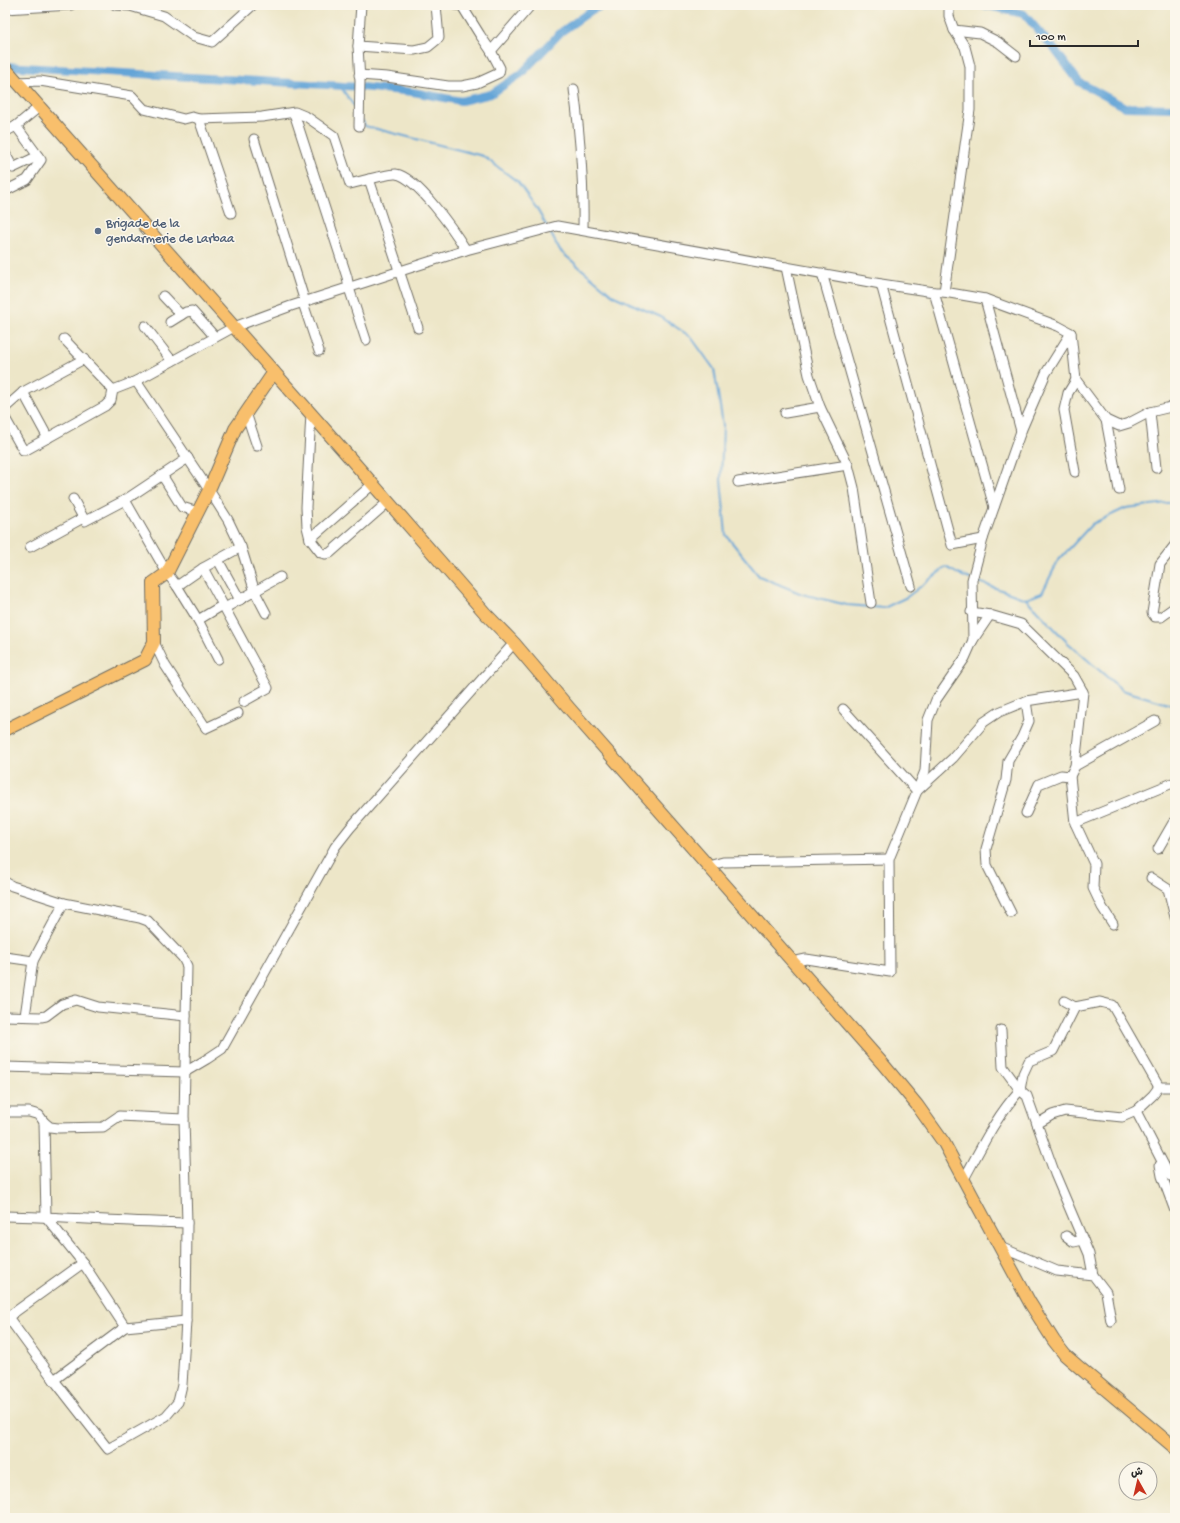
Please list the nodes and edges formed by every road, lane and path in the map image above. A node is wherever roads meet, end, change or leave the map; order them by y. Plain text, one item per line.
1 (71, 5) edge
2 (115, 5) edge
3 (253, 5) edge
4 (361, 5) edge
5 (436, 5) edge
6 (456, 5) edge
7 (531, 5) edge
8 (949, 7) edge
9 (468, 8) edge
10 (5, 9) edge
11 (954, 30) junction
12 (358, 46) junction
13 (491, 51) junction
14 (1016, 56) dead end
15 (11, 75) edge
16 (360, 78) junction
17 (574, 89) dead end
18 (38, 106) junction
19 (294, 113) junction
20 (200, 119) junction
21 (16, 126) junction
22 (359, 126) dead end
23 (6, 130) edge
24 (254, 138) dead end
25 (5, 153) edge
26 (38, 156) junction
27 (369, 179) junction
28 (5, 191) edge
29 (231, 213) dead end
30 (583, 230) junction
31 (466, 250) junction
32 (786, 267) junction
33 (399, 272) junction
34 (822, 273) junction
35 (881, 284) junction
36 (349, 288) junction
37 (934, 292) junction
38 (944, 292) junction
39 (163, 296) dead end
40 (985, 298) junction
41 (304, 302) junction
42 (181, 315) junction
43 (170, 322) dead end
44 (145, 326) dead end
45 (234, 327) junction
46 (418, 328) dead end
47 (1070, 333) junction
48 (215, 337) junction
49 (64, 339) dead end
50 (366, 340) dead end
51 (319, 352) dead end
52 (84, 359) junction
53 (172, 361) junction
54 (274, 372) junction
55 (1076, 380) junction
56 (136, 381) junction
57 (113, 390) junction
58 (23, 392) junction
59 (1175, 406) edge
60 (820, 407) junction
61 (5, 408) edge
62 (1150, 412) junction
63 (246, 413) junction
64 (311, 413) junction
65 (785, 414) dead end
66 (5, 418) edge
67 (1106, 420) junction
68 (1021, 432) junction
69 (48, 438) junction
70 (257, 446) dead end
71 (188, 458) junction
72 (848, 465) junction
73 (1156, 468) dead end
74 (1075, 472) dead end
75 (162, 475) junction
76 (738, 482) dead end
77 (373, 484) junction
78 (209, 490) junction
79 (1119, 490) dead end
80 (73, 499) dead end
81 (125, 500) junction
82 (388, 502) junction
83 (994, 507) junction
84 (198, 512) junction
85 (83, 518) junction
86 (310, 539) junction
87 (983, 539) junction
88 (1175, 545) edge
89 (30, 547) dead end
90 (241, 548) junction
91 (218, 560) junction
92 (203, 568) junction
93 (167, 573) junction
94 (280, 577) dead end
95 (177, 586) junction
96 (911, 586) dead end
97 (255, 592) junction
98 (240, 600) junction
99 (871, 603) dead end
100 (224, 607) junction
101 (1175, 607) edge
102 (971, 612) junction
103 (266, 613) dead end
104 (990, 615) junction
105 (198, 620) junction
106 (973, 640) junction
107 (154, 642) junction
108 (514, 644) junction
109 (218, 659) dead end
110 (1083, 692) junction
111 (1026, 701) junction
112 (243, 702) dead end
113 (843, 709) dead end
114 (238, 713) dead end
115 (1155, 721) dead end
116 (5, 730) edge
117 (1075, 766) junction
118 (1070, 776) junction
119 (1175, 782) edge
120 (917, 791) junction
121 (1026, 813) dead end
122 (1175, 822) edge
123 (1075, 823) junction
124 (1158, 849) dead end
125 (889, 859) junction
126 (708, 866) junction
127 (1151, 878) dead end
128 (5, 882) edge
129 (64, 903) junction
130 (1011, 913) dead end
131 (1175, 918) edge
132 (1113, 924) dead end
133 (5, 957) edge
134 (33, 961) junction
135 (792, 962) junction
136 (1064, 1001) dead end
137 (1075, 1007) junction
138 (5, 1016) edge
139 (25, 1016) junction
140 (186, 1016) junction
141 (1001, 1030) dead end
142 (5, 1067) edge
143 (185, 1072) junction
144 (1159, 1087) junction
145 (1175, 1087) edge
146 (1020, 1090) junction
147 (1136, 1111) junction
148 (5, 1112) edge
149 (184, 1119) junction
150 (1037, 1124) junction
151 (46, 1126) junction
152 (1161, 1161) junction
153 (964, 1178) junction
154 (1175, 1179) edge
155 (1175, 1211) edge
156 (5, 1216) edge
157 (46, 1217) junction
158 (187, 1223) junction
159 (1066, 1236) dead end
160 (1083, 1240) junction
161 (1000, 1247) junction
162 (83, 1262) junction
163 (1093, 1275) junction
164 (6, 1315) edge
165 (1111, 1321) dead end
166 (186, 1322) junction
167 (125, 1327) junction
168 (54, 1380) junction
169 (1175, 1448) edge

1 - 10 street
2 - 3 street
4 - 12 street
5 - 12 street
6 - 9 street
7 - 13 street
8 - 11 street
9 - 13 street
11 - 14 street
11 - 38 street
12 - 16 street
13 - 16 street
15 - 18 main road
15 - 20 street
16 - 22 street
17 - 30 street
18 - 21 street
18 - 45 main road
19 - 20 street
19 - 27 street
19 - 36 street
20 - 29 street
21 - 23 street
21 - 26 street
24 - 41 street
25 - 26 street
26 - 28 street
27 - 31 street
27 - 33 street
30 - 31 street
30 - 32 street
31 - 33 street
32 - 34 street
32 - 60 street
33 - 36 street
33 - 46 street
34 - 35 street
34 - 96 street
35 - 37 street
35 - 87 street
36 - 41 street
36 - 50 street
37 - 38 street
37 - 83 street
38 - 40 street
39 - 42 street
40 - 47 street
40 - 68 street
41 - 45 street
41 - 51 street
42 - 43 street
42 - 48 street
44 - 53 street
45 - 48 street
45 - 54 main road
47 - 55 street
47 - 68 street
48 - 53 street
49 - 52 street
52 - 57 street
52 - 58 street
53 - 56 street
54 - 63 main road
54 - 64 main road
55 - 67 street
55 - 74 street
56 - 57 street
56 - 71 street
57 - 69 street
58 - 61 street
58 - 69 street
59 - 62 street
60 - 65 street
60 - 72 street
62 - 67 street
62 - 73 street
63 - 70 street
63 - 78 main road
64 - 77 main road
64 - 86 street
66 - 69 street
67 - 79 street
68 - 83 street
71 - 75 street
71 - 78 street
72 - 76 street
72 - 99 street
75 - 81 street
75 - 84 street
77 - 82 main road
77 - 86 street
78 - 84 main road
78 - 90 street
80 - 85 street
81 - 85 street
81 - 93 street
82 - 86 street
82 - 108 main road
83 - 87 street
84 - 93 main road
85 - 89 street
87 - 102 street
88 - 101 street
90 - 91 street
90 - 97 street
91 - 92 street
91 - 98 street
92 - 95 street
92 - 100 street
93 - 95 street
93 - 107 main road
94 - 97 street
95 - 105 street
97 - 98 street
97 - 103 street
98 - 100 street
100 - 105 street
100 - 112 street
102 - 104 street
102 - 106 street
104 - 106 street
104 - 110 street
105 - 109 street
106 - 120 street
107 - 114 street
107 - 116 main road
108 - 126 main road
108 - 143 street
110 - 111 street
110 - 117 street
111 - 120 street
111 - 130 street
113 - 120 street
115 - 117 street
117 - 118 street
118 - 121 street
118 - 123 street
119 - 123 street
120 - 125 street
122 - 124 street
123 - 132 street
125 - 126 street
125 - 135 street
126 - 135 main road
127 - 131 street
128 - 129 street
129 - 134 street
129 - 140 street
133 - 134 street
134 - 139 street
135 - 153 main road
136 - 137 street
137 - 144 street
137 - 146 street
138 - 139 street
139 - 140 street
140 - 143 street
141 - 146 street
142 - 143 street
143 - 149 street
144 - 145 street
144 - 147 street
146 - 150 street
146 - 153 street
147 - 150 street
147 - 152 street
148 - 151 street
149 - 151 street
149 - 158 street
150 - 160 street
151 - 157 street
152 - 154 street
152 - 155 street
153 - 161 main road
156 - 157 street
157 - 158 street
157 - 162 street
158 - 166 street
159 - 160 street
160 - 163 street
161 - 163 street
161 - 169 main road
162 - 164 street
162 - 167 street
163 - 165 street
164 - 168 street
166 - 167 street
166 - 168 street
167 - 168 street

